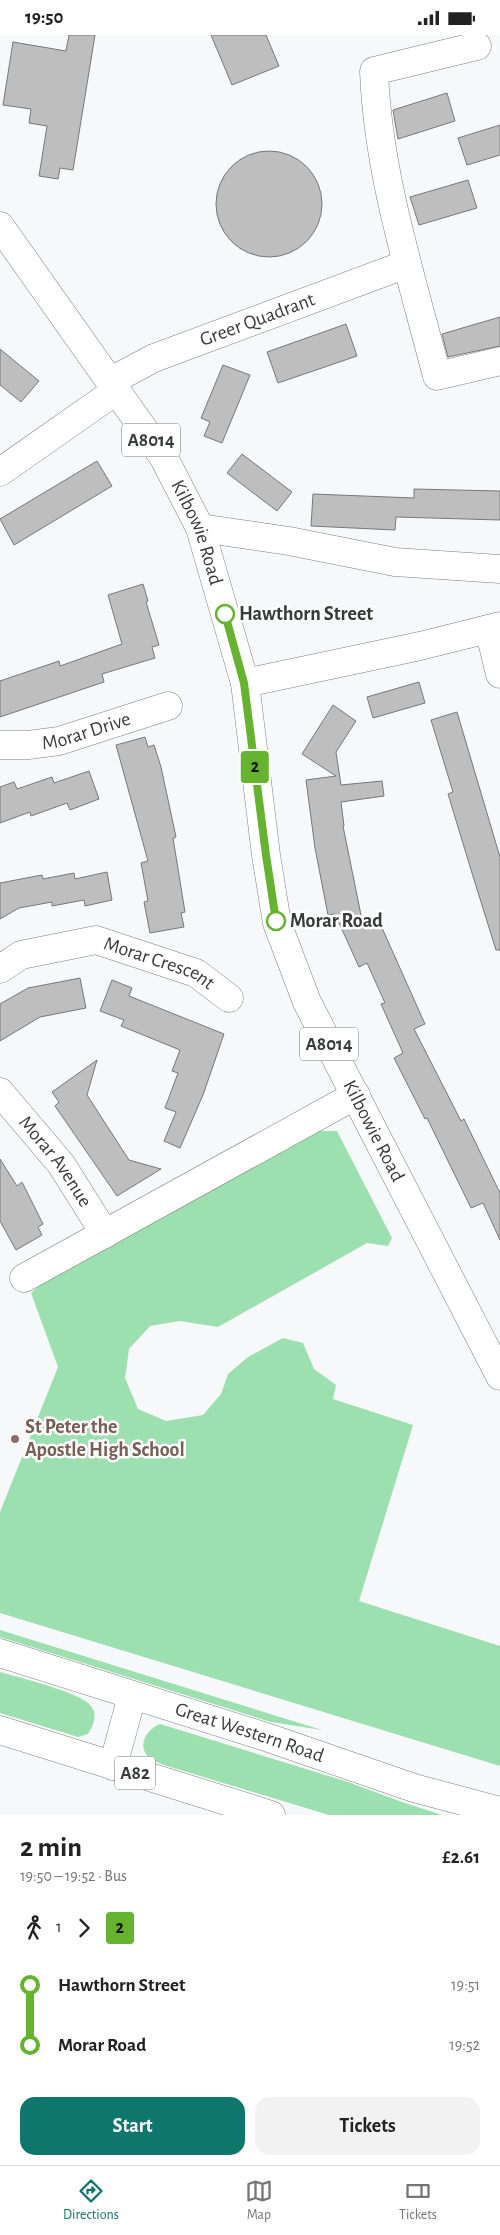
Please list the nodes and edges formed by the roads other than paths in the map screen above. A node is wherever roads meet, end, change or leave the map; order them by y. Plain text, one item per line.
1 (477, 46) dead end
2 (0, 226) edge
3 (407, 264) junction
4 (500, 361) edge
5 (114, 386) junction
6 (0, 472) edge
7 (200, 528) junction
8 (500, 569) edge
9 (495, 627) edge
10 (500, 674) edge
11 (244, 683) junction
12 (168, 706) dead end
13 (0, 745) edge
14 (0, 969) edge
15 (229, 998) dead end
16 (0, 1091) edge
17 (356, 1095) junction
18 (106, 1234) junction
19 (24, 1278) dead end
20 (500, 1376) edge
21 (0, 1653) edge
22 (132, 1697) junction
23 (0, 1730) edge
24 (113, 1766) junction
25 (500, 1811) edge
26 (271, 1815) edge

1 - 3 street
2 - 5 street, Kilbowie Road / A8014
3 - 4 street
3 - 5 street, Greer Quadrant
5 - 6 street, Greer Quadrant
5 - 7 street, Kilbowie Road / A8014
7 - 8 street
7 - 11 street, Kilbowie Road / A8014
9 - 10 street
9 - 11 street
11 - 17 street, Kilbowie Road / A8014
12 - 13 street, Morar Drive
14 - 15 street, Morar Crescent
16 - 18 street, Morar Avenue
17 - 18 street
17 - 20 street, Kilbowie Road / A8014
18 - 19 street
21 - 22 street, Great Western Road
22 - 24 street
22 - 25 street, Great Western Road
23 - 24 street, A82
24 - 26 street, A82

